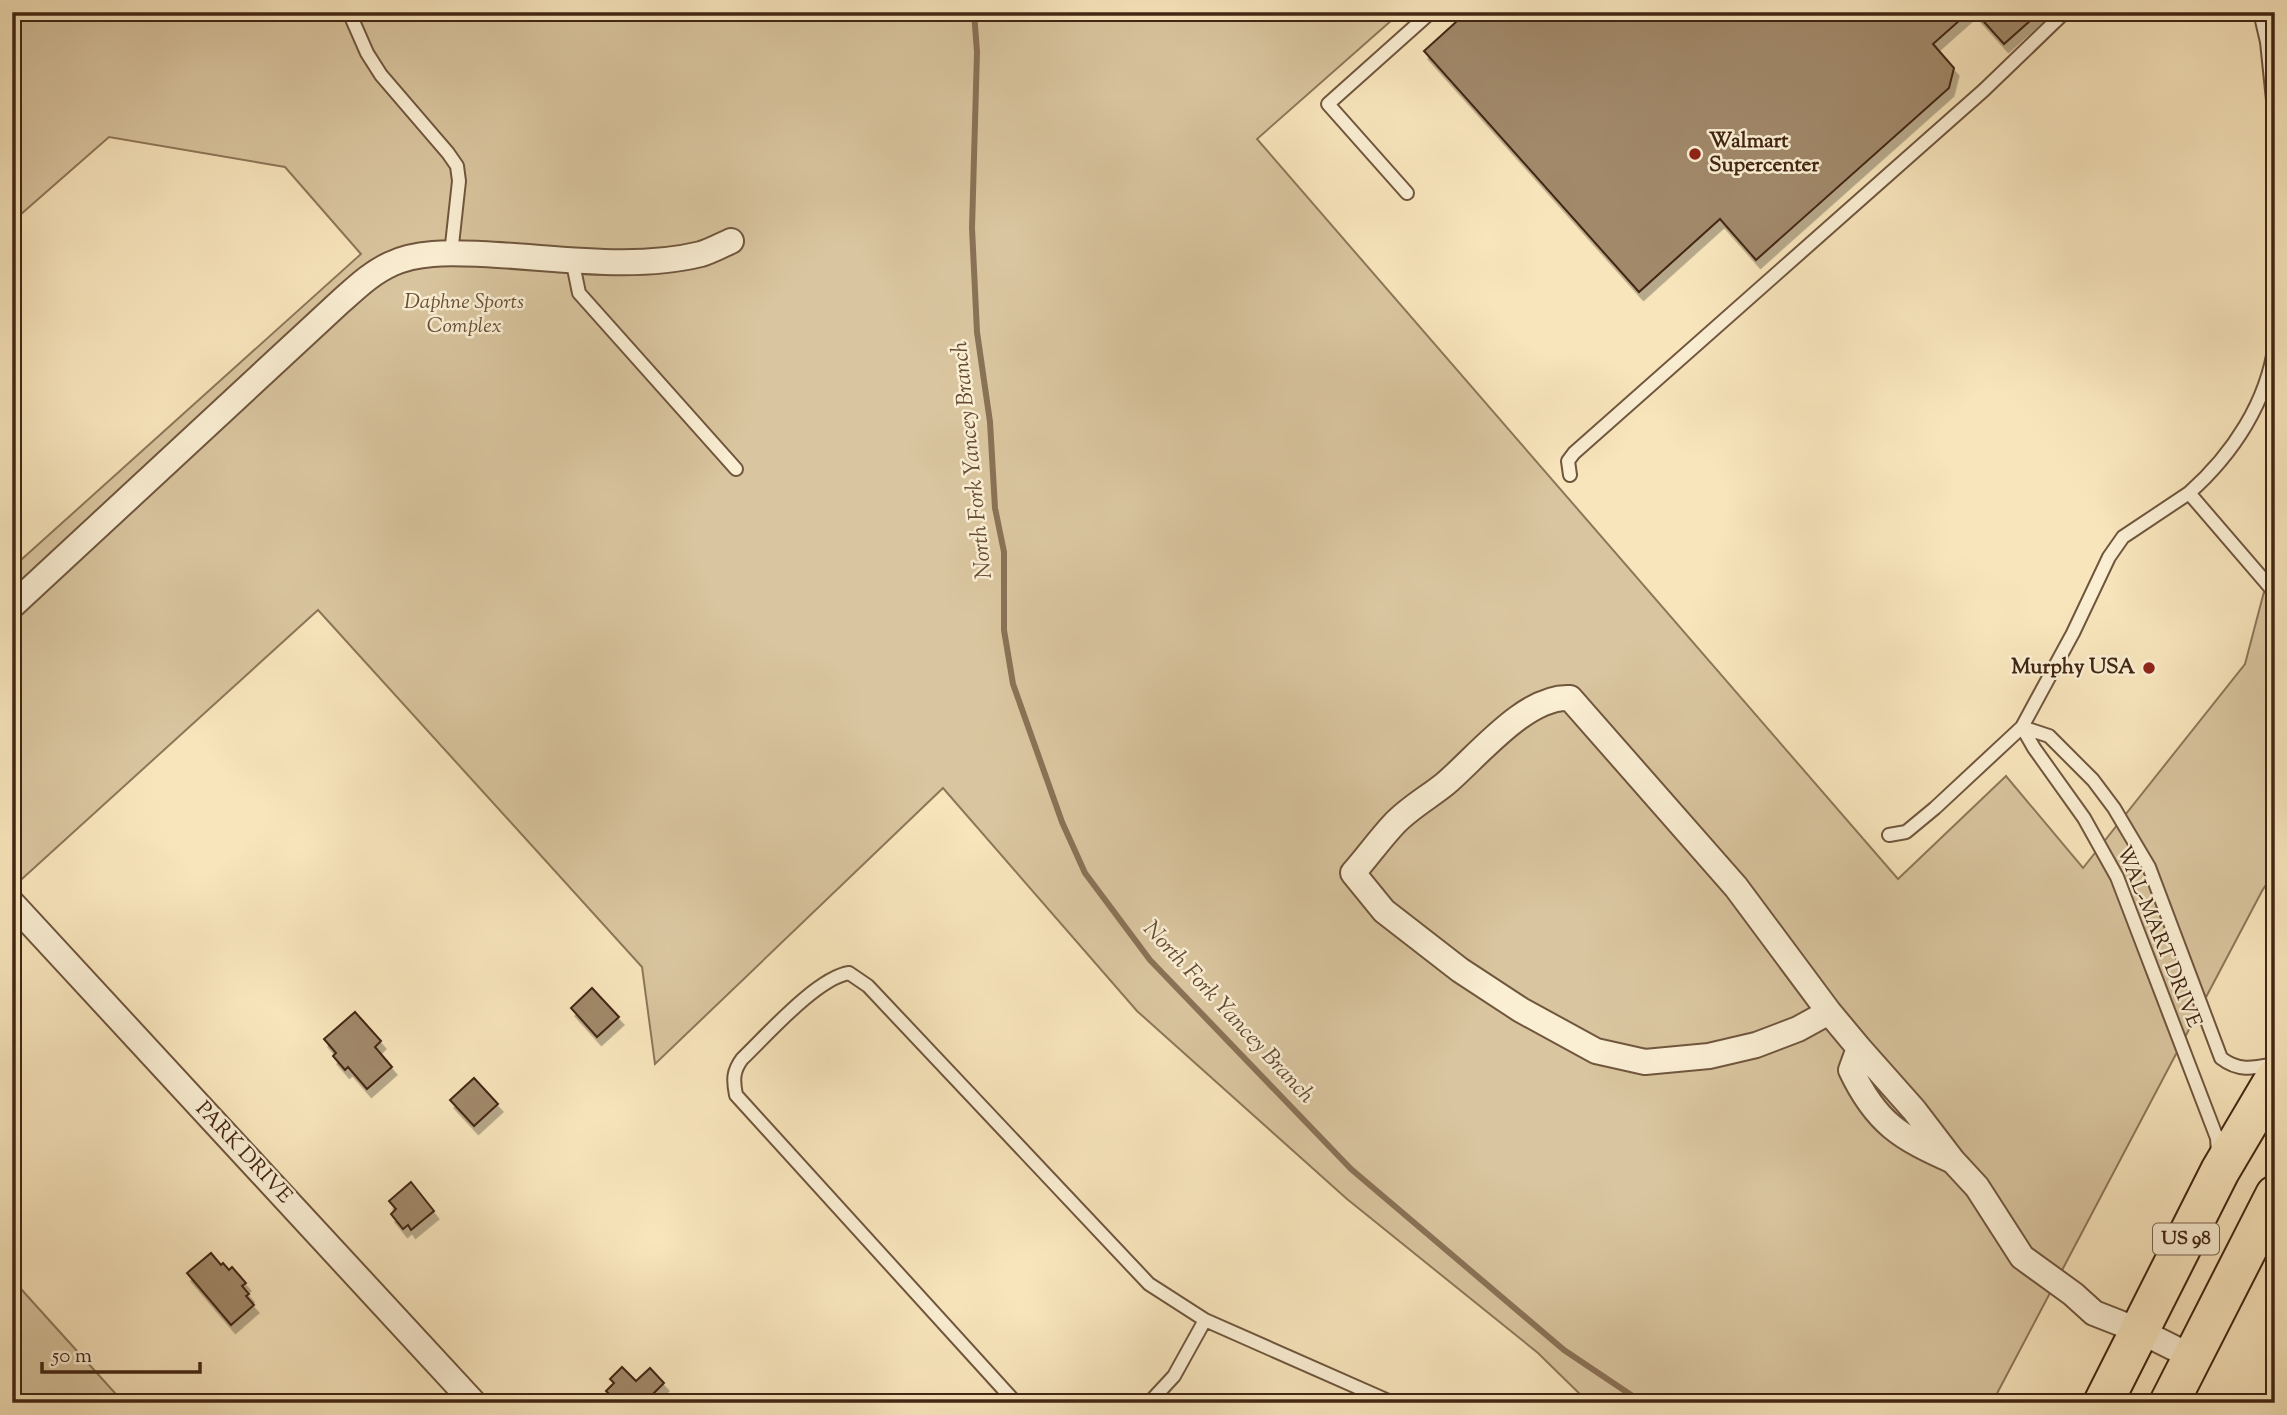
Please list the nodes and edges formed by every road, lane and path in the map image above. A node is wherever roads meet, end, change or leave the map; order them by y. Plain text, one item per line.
1 (349, 12) edge
2 (1432, 12) edge
3 (2065, 12) edge
4 (2260, 12) edge
5 (2275, 119) edge
6 (1407, 193) dead end
7 (731, 241) dead end
8 (451, 254) junction
9 (572, 259) junction
10 (2275, 344) edge
11 (736, 469) dead end
12 (1570, 475) dead end
13 (2189, 493) junction
14 (2275, 593) edge
15 (12, 606) edge
16 (2022, 727) junction
17 (1889, 835) dead end
18 (12, 903) edge
19 (1829, 1012) junction
20 (2275, 1064) edge
21 (2275, 1078) edge
22 (2220, 1171) junction
23 (2275, 1195) edge
24 (1205, 1320) junction
25 (2140, 1331) junction
26 (2192, 1357) junction
27 (474, 1403) edge
28 (1016, 1403) edge
29 (1150, 1403) edge
30 (1394, 1403) edge
31 (2103, 1403) edge
32 (2169, 1403) edge

1 - 8 lane
2 - 6 lane
3 - 12 lane
4 - 5 lane
7 - 9 street
8 - 9 street
8 - 15 street
9 - 11 lane
10 - 13 lane
13 - 14 lane
13 - 16 lane
16 - 17 lane
16 - 20 lane, WAL-MART DRIVE
16 - 22 lane, WAL-MART DRIVE
18 - 27 street, PARK DRIVE
19 - 19 street
19 - 25 street
21 - 22 main road, US 98
22 - 25 main road, US 98
23 - 26 main road, US 98
24 - 28 lane
24 - 29 lane
24 - 30 lane
25 - 26 street
25 - 31 main road, US 98
26 - 32 main road, US 98

